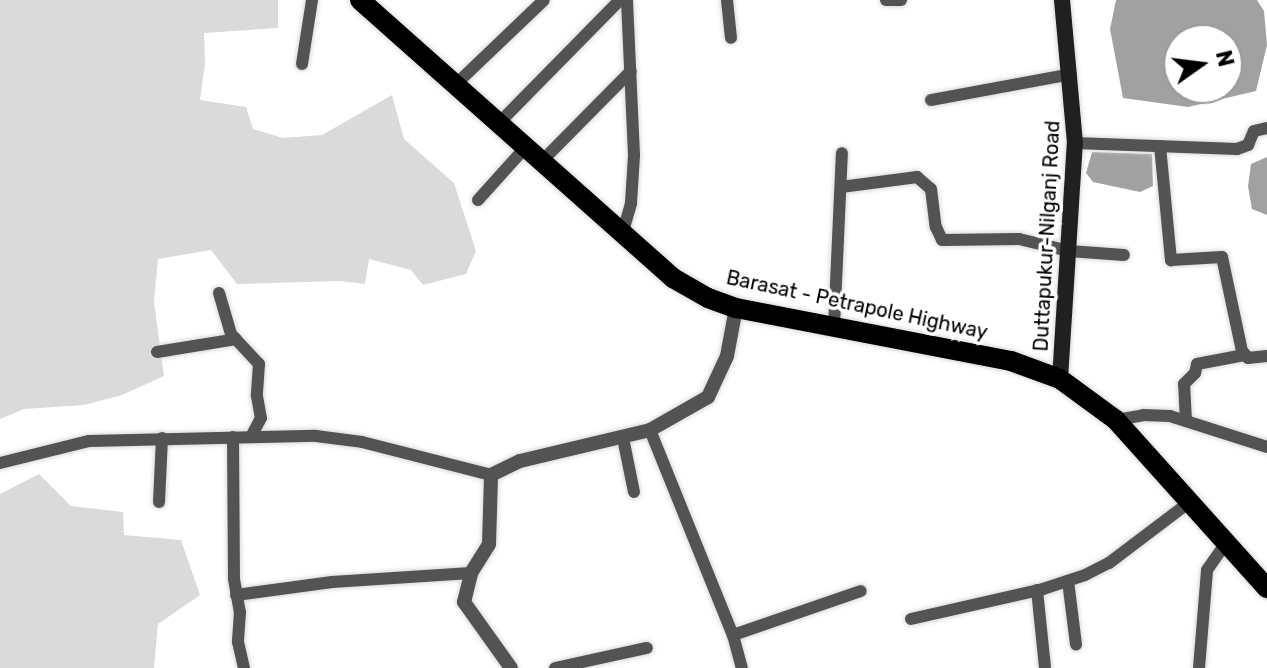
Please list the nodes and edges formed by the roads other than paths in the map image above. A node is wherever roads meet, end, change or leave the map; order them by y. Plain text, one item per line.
1 (312, 0) edge
2 (360, 0) edge
3 (544, 0) edge
4 (620, 0) edge
5 (627, 0) edge
6 (727, 0) edge
7 (886, 0) edge
8 (901, 0) edge
9 (1062, 0) edge
10 (731, 38) dead end
11 (302, 64) dead end
12 (631, 71) junction
13 (1071, 74) junction
14 (454, 86) junction
15 (931, 100) dead end
16 (497, 125) junction
17 (1267, 128) edge
18 (1075, 143) junction
19 (1160, 146) junction
20 (524, 149) junction
21 (842, 153) dead end
22 (540, 163) junction
23 (841, 187) junction
24 (478, 200) dead end
25 (622, 235) junction
26 (1069, 251) junction
27 (1124, 255) dead end
28 (219, 293) dead end
29 (736, 308) junction
30 (834, 327) junction
31 (236, 339) junction
32 (157, 352) dead end
33 (1244, 355) junction
34 (1267, 356) edge
35 (1060, 379) junction
36 (1116, 420) junction
37 (1186, 421) junction
38 (650, 430) junction
39 (233, 437) junction
40 (251, 437) junction
41 (162, 438) junction
42 (623, 438) junction
43 (1267, 447) edge
44 (0, 463) edge
45 (491, 475) junction
46 (634, 492) dead end
47 (1191, 501) junction
48 (159, 502) dead end
49 (1227, 541) junction
50 (471, 573) junction
51 (1068, 581) junction
52 (1267, 588) edge
53 (1037, 590) junction
54 (861, 591) dead end
55 (236, 595) junction
56 (911, 619) dead end
57 (733, 635) junction
58 (1076, 644) dead end
59 (647, 648) dead end
60 (244, 668) edge
61 (511, 668) edge
62 (555, 668) edge
63 (742, 668) edge
64 (1045, 668) edge
65 (1199, 668) edge

1 - 11 street
2 - 14 highway, Barasat - Petrapole Highway
3 - 14 street
4 - 16 street
5 - 12 street
6 - 10 street
7 - 8 street
9 - 13 main road, Duttapukur-Nilganj Road
12 - 22 street
12 - 25 street
13 - 15 street
13 - 18 main road, Duttapukur-Nilganj Road
14 - 16 highway, Barasat - Petrapole Highway
16 - 20 highway, Barasat - Petrapole Highway
17 - 19 street
18 - 19 street
18 - 26 main road, Duttapukur-Nilganj Road
19 - 33 street
20 - 22 highway, Barasat - Petrapole Highway
20 - 24 street
21 - 23 street
22 - 25 highway, Barasat - Petrapole Highway
23 - 26 street
23 - 30 street
25 - 29 highway, Barasat - Petrapole Highway
26 - 27 street
26 - 35 main road, Duttapukur-Nilganj Road
28 - 31 street
29 - 30 highway, Barasat - Petrapole Highway
29 - 38 street
30 - 35 highway, Barasat - Petrapole Highway
31 - 32 street
31 - 40 street
33 - 34 street
33 - 37 street
35 - 36 highway, Barasat - Petrapole Highway
36 - 37 street
36 - 47 highway, Barasat - Petrapole Highway
37 - 43 street
38 - 42 street
38 - 57 street
39 - 40 street
39 - 41 street
39 - 55 street
40 - 45 street
41 - 44 street
41 - 48 street
42 - 45 street
42 - 46 street
45 - 50 street
47 - 49 highway, Barasat - Petrapole Highway
47 - 51 street
49 - 52 highway, Barasat - Petrapole Highway
49 - 65 street
50 - 55 street
50 - 61 street
51 - 53 street
51 - 58 street
53 - 56 street
53 - 64 street
54 - 57 street
55 - 60 street
57 - 63 street
59 - 62 street

